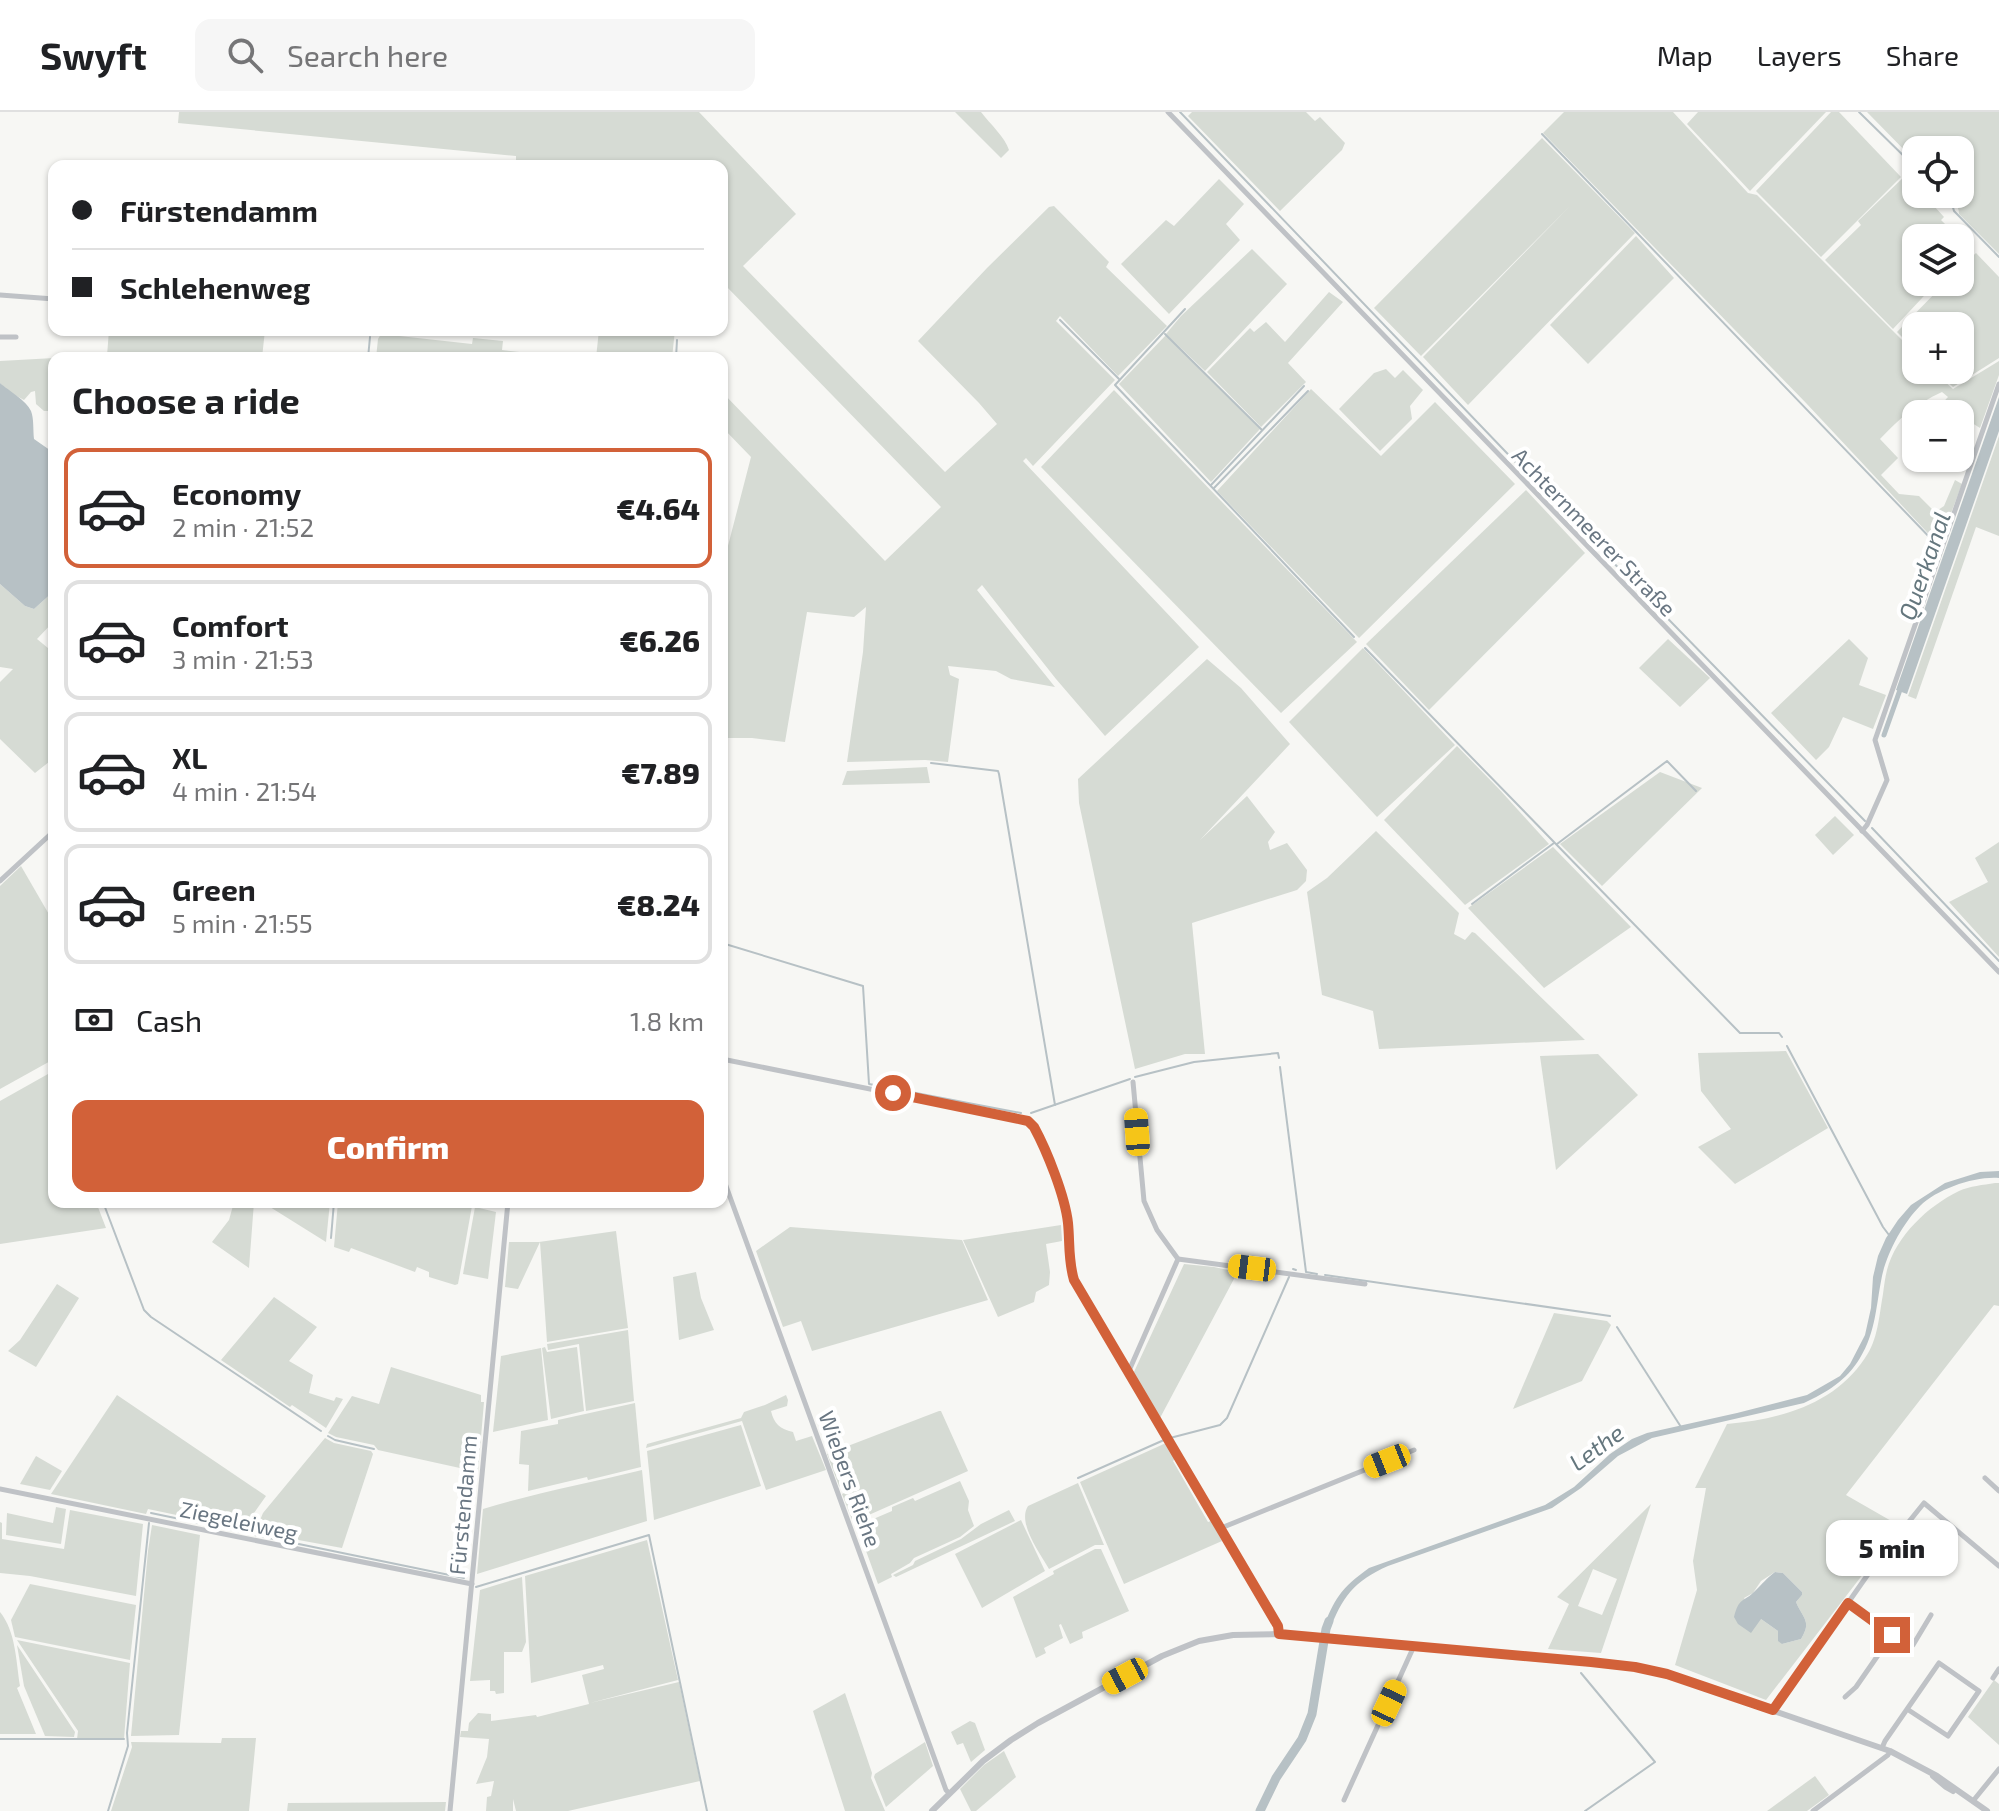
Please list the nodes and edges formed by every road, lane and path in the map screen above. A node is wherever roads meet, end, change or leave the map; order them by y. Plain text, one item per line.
1 (1168, 112) edge
2 (0, 295) edge
3 (48, 299) edge
4 (0, 337) edge
5 (16, 337) dead end
6 (1999, 384) edge
7 (1862, 831) junction
8 (48, 837) edge
9 (0, 881) edge
10 (1999, 972) edge
11 (728, 1060) edge
12 (1133, 1082) dead end
13 (728, 1191) edge
14 (507, 1208) edge
15 (1178, 1259) junction
16 (1365, 1284) dead end
17 (1128, 1373) junction
18 (1414, 1450) dead end
19 (1985, 1478) dead end
20 (0, 1489) edge
21 (1999, 1491) edge
22 (1221, 1528) junction
23 (1999, 1566) edge
24 (472, 1584) junction
25 (1848, 1603) junction
26 (1931, 1615) dead end
27 (1279, 1634) junction
28 (1892, 1635) junction
29 (1414, 1646) junction
30 (1999, 1669) edge
31 (1993, 1678) dead end
32 (1845, 1697) dead end
33 (1907, 1709) junction
34 (1773, 1710) junction
35 (1882, 1748) junction
36 (1890, 1751) junction
37 (1999, 1769) edge
38 (1992, 1778) junction
39 (1999, 1784) edge
40 (949, 1793) junction
41 (1344, 1800) dead end
42 (1973, 1801) junction
43 (450, 1811) edge
44 (932, 1811) edge
45 (1813, 1811) edge
46 (1987, 1811) edge

1 - 7 street, Achternmeerer Straße
2 - 3 street
4 - 5 street
6 - 7 street
7 - 10 street, Achternmeerer Straße
8 - 9 street
11 - 17 street
12 - 15 street
13 - 40 street, Wiebers Riehe
14 - 24 street, Fürstendamm
15 - 16 street
15 - 17 street
17 - 22 street
18 - 22 street
19 - 21 street
20 - 24 street, Ziegeleiweg
22 - 27 street
23 - 25 street
24 - 43 street, Fürstendamm
25 - 28 street
25 - 34 street
26 - 28 street
27 - 29 street
27 - 40 street
28 - 32 street
29 - 34 street
29 - 41 street
30 - 31 street
33 - 33 street
33 - 35 street
34 - 35 street
35 - 36 street
36 - 42 street
36 - 45 street
37 - 38 street
38 - 39 street
38 - 42 street
40 - 44 street
42 - 46 street

